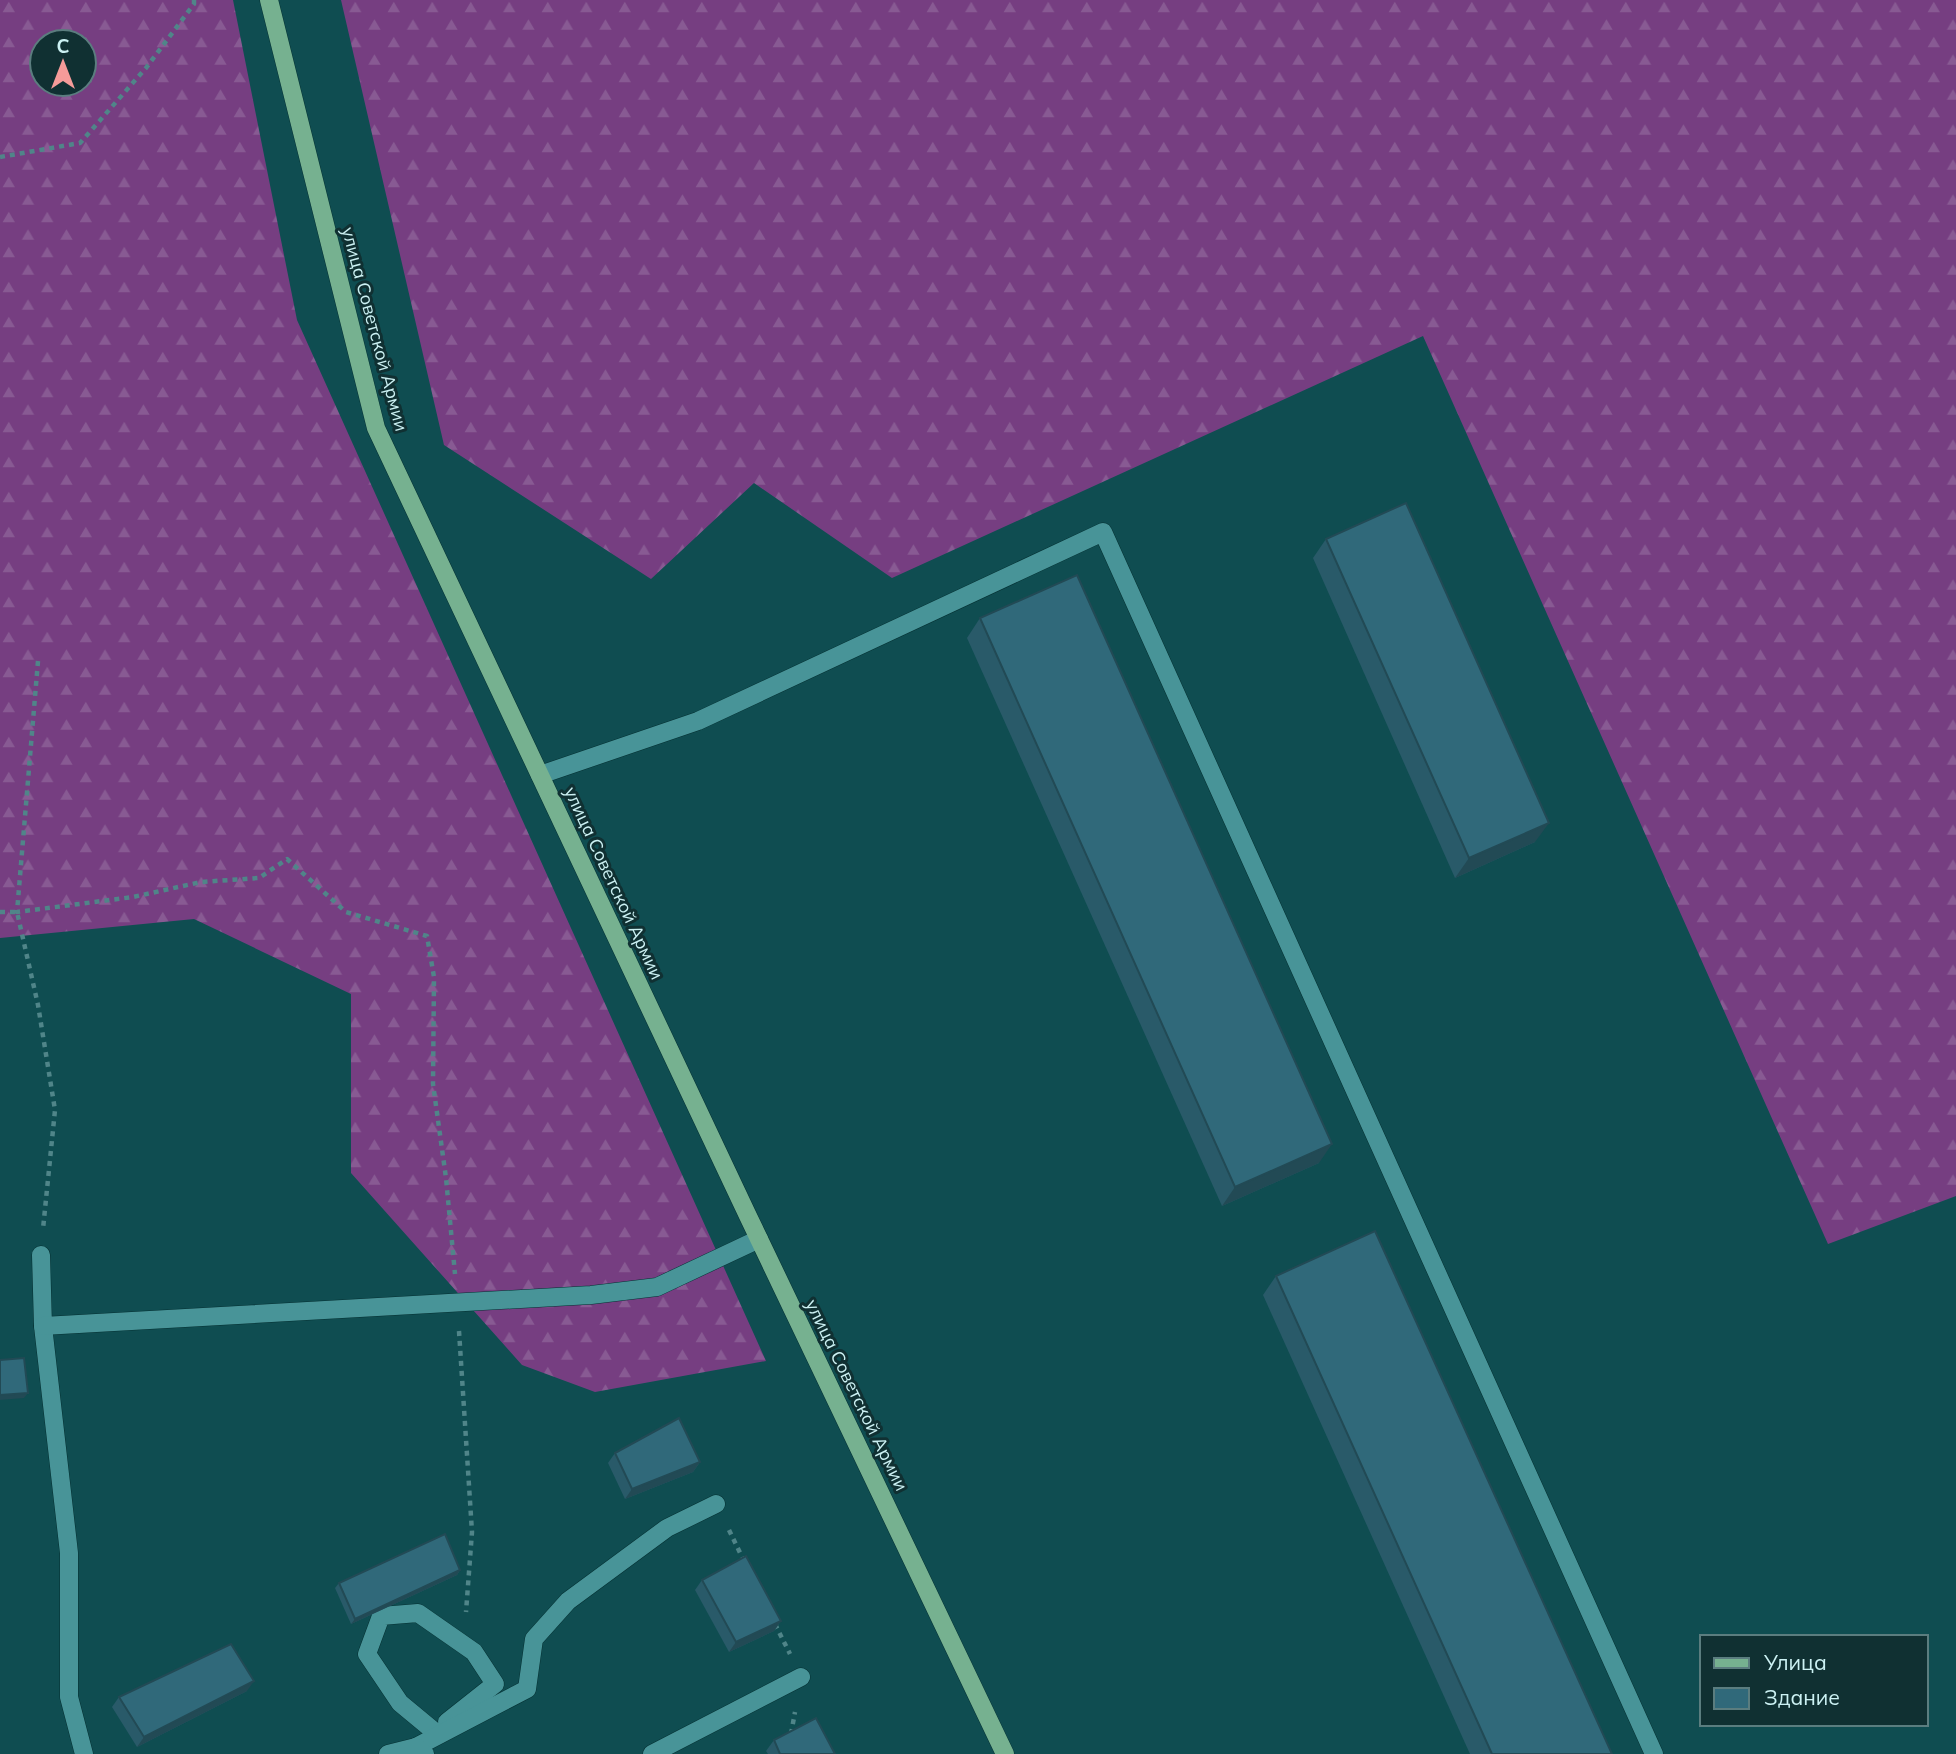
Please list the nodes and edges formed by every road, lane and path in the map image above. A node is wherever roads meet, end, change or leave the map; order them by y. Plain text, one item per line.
1 (194, 0) edge
2 (269, 0) edge
3 (0, 157) edge
4 (37, 662) dead end
5 (540, 775) junction
6 (0, 912) edge
7 (17, 912) junction
8 (759, 1239) junction
9 (41, 1255) joint
10 (457, 1303) junction
11 (43, 1326) junction
12 (716, 1504) joint
13 (746, 1566) edge
14 (771, 1615) edge
15 (464, 1645) junction
16 (801, 1677) junction
17 (435, 1732) junction
18 (790, 1741) edge
19 (420, 1751) edge
20 (84, 1754) edge
21 (388, 1754) edge
22 (652, 1754) edge
23 (1005, 1754) edge
24 (1654, 1754) edge

1 - 3 path
2 - 5 main road, улица Советской Армии
4 - 7 path
5 - 8 main road, улица Советской Армии
5 - 24 lane
6 - 7 path
7 - 9 path
7 - 10 path
8 - 10 lane
8 - 23 main road, улица Советской Армии
9 - 11 lane
10 - 11 lane
10 - 15 path
11 - 20 lane
12 - 13 path
12 - 19 lane
14 - 16 path
15 - 17 lane
15 - 17 lane
16 - 18 path
16 - 22 lane
17 - 19 lane
19 - 21 lane

